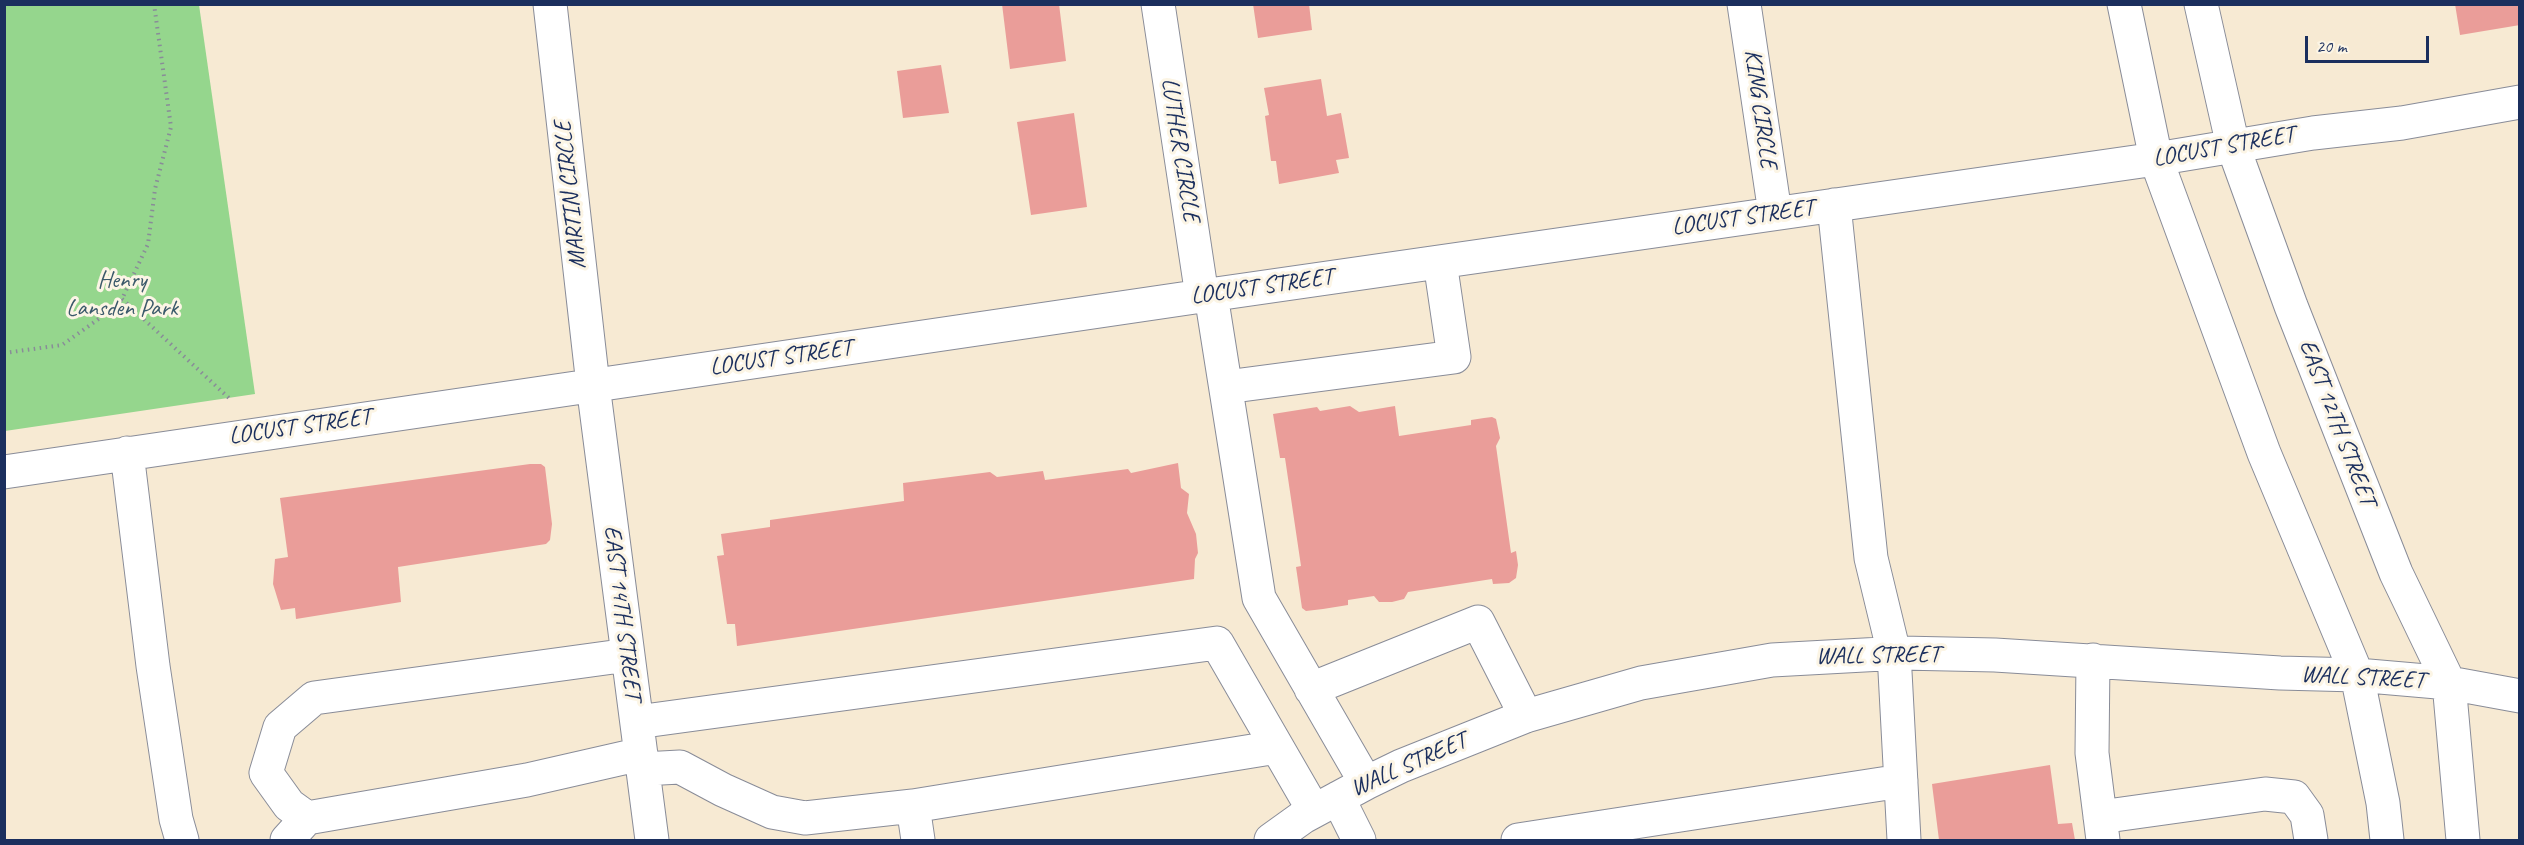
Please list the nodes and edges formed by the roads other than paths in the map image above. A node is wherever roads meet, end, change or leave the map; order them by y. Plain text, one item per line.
1 (550, 4) edge
2 (1158, 4) edge
3 (1744, 4) edge
4 (2124, 4) edge
5 (2201, 4) edge
6 (2520, 102) edge
7 (2233, 146) junction
8 (2156, 159) junction
9 (1834, 205) junction
10 (1775, 213) junction
11 (1440, 262) junction
12 (1206, 295) junction
13 (593, 385) junction
14 (1226, 387) junction
15 (127, 453) junction
16 (4, 472) edge
17 (1894, 653) junction
18 (628, 655) junction
19 (2093, 660) junction
20 (2357, 675) junction
21 (2449, 683) junction
22 (1311, 688) junction
23 (2520, 696) edge
24 (1526, 716) junction
25 (636, 722) junction
26 (1277, 747) junction
27 (642, 761) junction
28 (1901, 781) junction
29 (1339, 797) junction
30 (913, 807) junction
31 (297, 829) edge
32 (2102, 829) edge
33 (182, 840) edge
34 (652, 840) edge
35 (918, 840) edge
36 (1271, 840) edge
37 (1359, 840) edge
38 (1518, 840) edge
39 (1904, 840) edge
40 (2311, 840) edge
41 (2387, 840) edge
42 (2463, 840) edge

1 - 13 street, MARTIN CIRCLE
2 - 12 street, LUTHER CIRCLE
3 - 10 street, KING CIRCLE
4 - 8 street
5 - 7 street, EAST 12TH STREET
6 - 7 street, LOCUST STREET
7 - 8 street, LOCUST STREET
7 - 21 street, EAST 12TH STREET
8 - 9 street, LOCUST STREET
8 - 20 street
9 - 10 street, LOCUST STREET
9 - 17 street
10 - 11 street, LOCUST STREET
11 - 12 street, LOCUST STREET
11 - 14 street
12 - 13 street, LOCUST STREET
12 - 14 street, LUTHER CIRCLE
13 - 15 street, LOCUST STREET
13 - 18 street, EAST 14TH STREET
14 - 22 street, LUTHER CIRCLE
15 - 16 street, LOCUST STREET
15 - 33 street
17 - 19 street, WALL STREET
17 - 24 street, WALL STREET
17 - 28 street
18 - 25 street, EAST 14TH STREET
18 - 31 street
19 - 20 street, WALL STREET
19 - 32 street
20 - 21 street, WALL STREET
20 - 41 street
21 - 23 street, WALL STREET
21 - 42 street, EAST 12TH STREET
22 - 24 street
22 - 29 street, LUTHER CIRCLE
24 - 29 street, WALL STREET
25 - 26 street
25 - 27 street, EAST 14TH STREET
26 - 29 street
26 - 30 street
27 - 30 street
27 - 31 street
27 - 34 street, EAST 14TH STREET
28 - 38 street
28 - 39 street
29 - 36 street, WALL STREET
29 - 37 street
30 - 35 street
32 - 40 street

